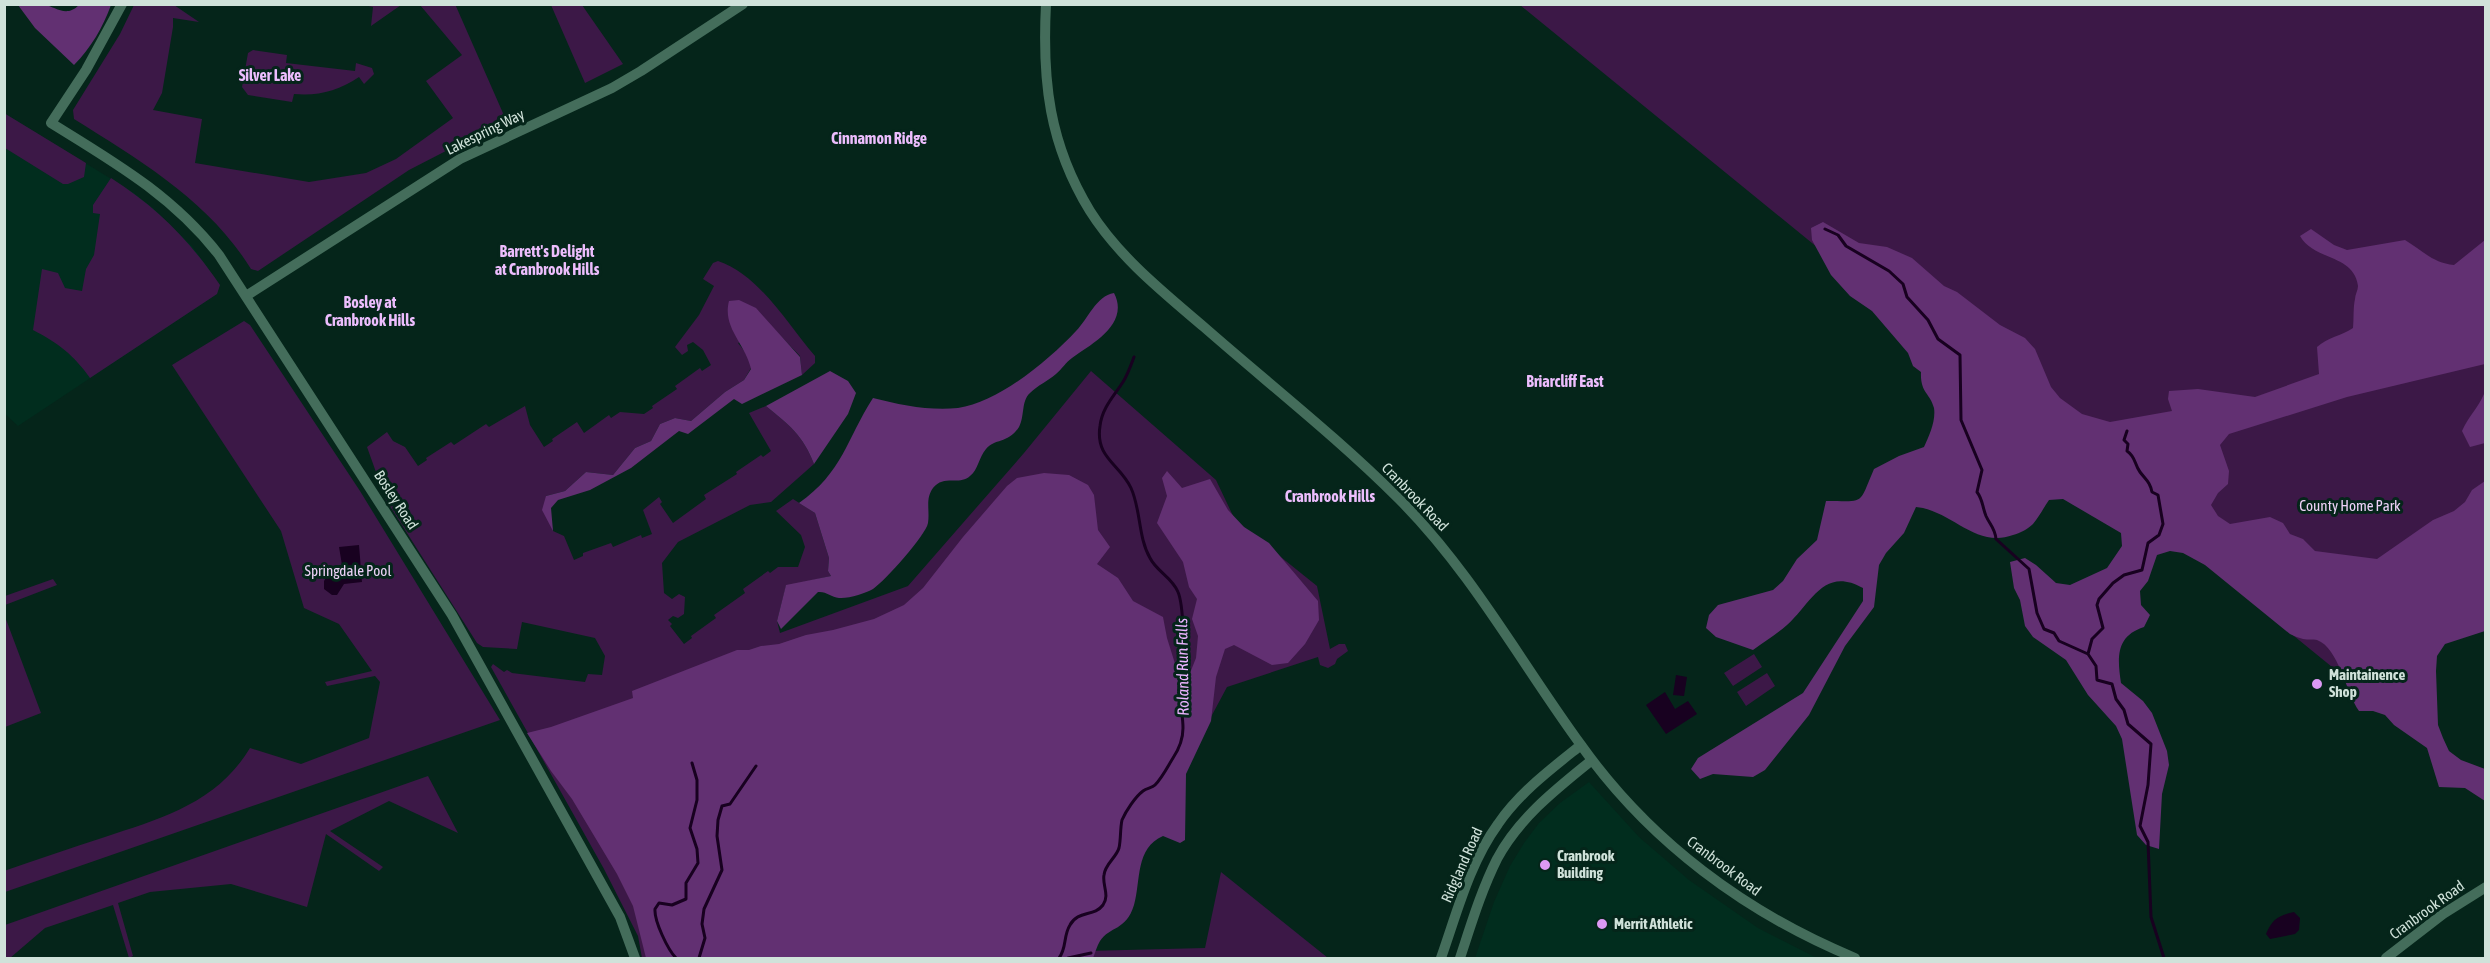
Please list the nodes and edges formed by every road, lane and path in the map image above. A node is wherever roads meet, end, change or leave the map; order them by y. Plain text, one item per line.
1 (122, 4) edge
2 (743, 4) edge
3 (1046, 4) edge
4 (246, 296) junction
5 (1581, 745) junction
6 (1592, 760) junction
7 (2486, 887) edge
8 (635, 958) edge
9 (1441, 958) edge
10 (1460, 958) edge
11 (1855, 958) edge
12 (2386, 958) edge

1 - 4 street, Bosley Road
2 - 4 street, Lakespring Way
3 - 5 street, Cranbrook Road
4 - 8 street, Bosley Road
5 - 6 street, Cranbrook Road
5 - 9 street, Ridgland Road
6 - 10 street, Ridgland Road
6 - 11 street, Cranbrook Road
7 - 12 street, Cranbrook Road

